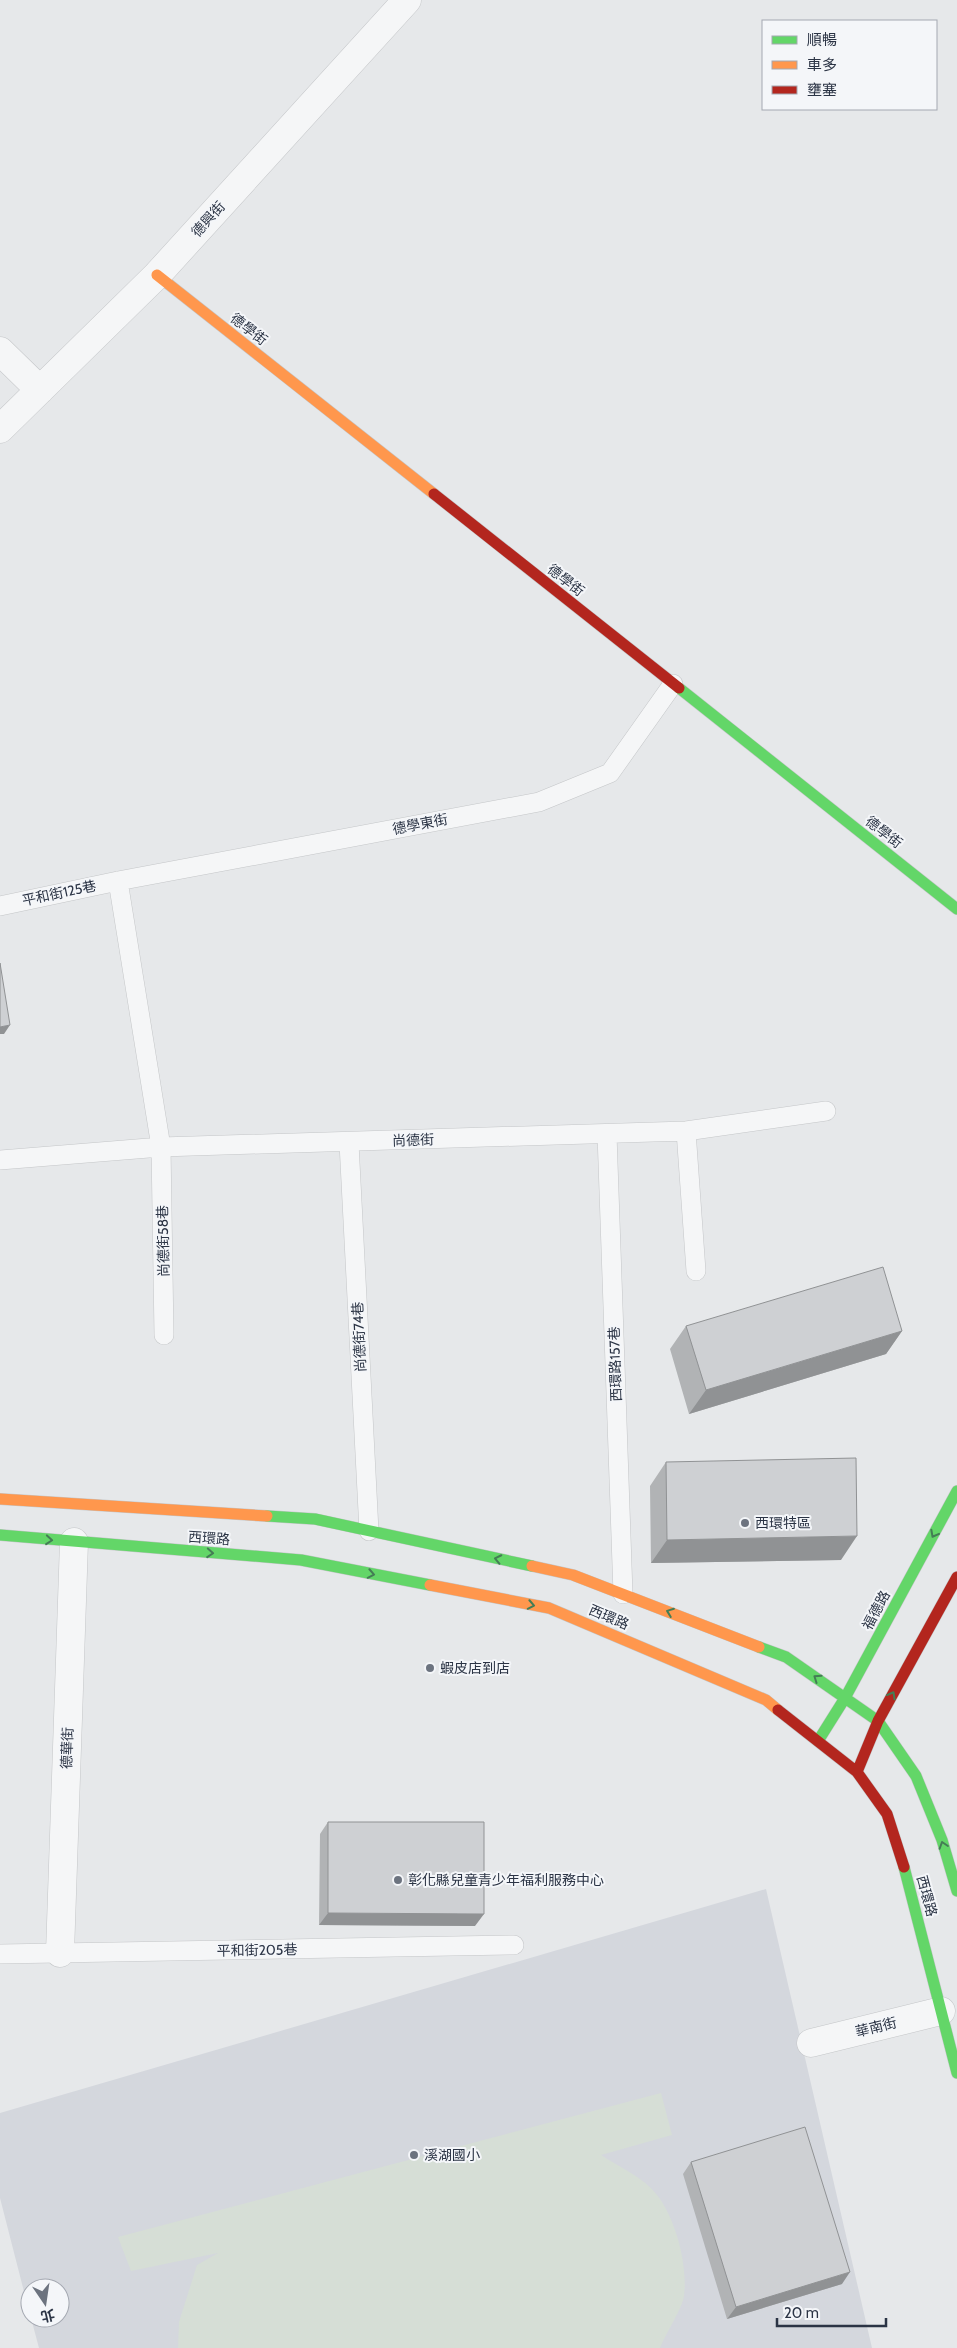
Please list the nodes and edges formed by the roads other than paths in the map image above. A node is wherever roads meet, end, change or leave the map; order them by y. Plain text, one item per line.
1 (407, 0) edge
2 (157, 275) junction
3 (0, 351) edge
4 (40, 390) junction
5 (0, 428) edge
6 (673, 684) junction
7 (118, 881) junction
8 (0, 906) edge
9 (957, 909) edge
10 (826, 1111) dead end
11 (686, 1131) junction
12 (607, 1134) junction
13 (349, 1142) junction
14 (161, 1147) junction
15 (0, 1160) edge
16 (696, 1271) dead end
17 (164, 1336) dead end
18 (957, 1491) edge
19 (0, 1499) edge
20 (369, 1531) junction
21 (0, 1535) edge
22 (74, 1542) junction
23 (957, 1577) edge
24 (623, 1594) junction
25 (845, 1698) junction
26 (878, 1722) junction
27 (818, 1741) junction
28 (857, 1772) junction
29 (957, 1891) edge
30 (514, 1945) dead end
31 (60, 1953) junction
32 (0, 1954) edge
33 (941, 2011) junction
34 (811, 2042) dead end
35 (957, 2073) edge

1 - 2 street, 德興街
2 - 4 street, 德興街
2 - 6 main road, 德學街
3 - 4 street
4 - 5 street, 德興街
6 - 7 lane, 德學東街
6 - 9 main road, 德學街
7 - 8 lane, 平和街125巷
7 - 14 lane, 尚德街58巷
10 - 11 lane, 尚德街
11 - 12 lane, 尚德街
11 - 16 lane
12 - 13 lane, 尚德街
12 - 24 lane, 西環路157巷
13 - 14 lane, 尚德街
13 - 20 lane, 尚德街74巷
14 - 15 lane, 尚德街
14 - 17 lane, 尚德街58巷
18 -> 25 main road, 福德路
19 - 20 main road, 西環路
24 -> 20 main road, 西環路
21 -> 22 main road, 西環路
22 -> 27 main road, 西環路
22 - 31 street, 德華街
26 -> 23 main road
25 -> 24 main road, 西環路
25 - 26 main road, 西環路
25 - 27 main road, 福德路
26 - 28 main road
29 -> 26 main road, 西環路
27 - 28 main road, 西環路
28 - 33 main road, 西環路
30 - 31 lane, 平和街205巷
31 - 32 lane, 平和街205巷
33 - 34 street, 華南街
33 - 35 main road, 西環路

